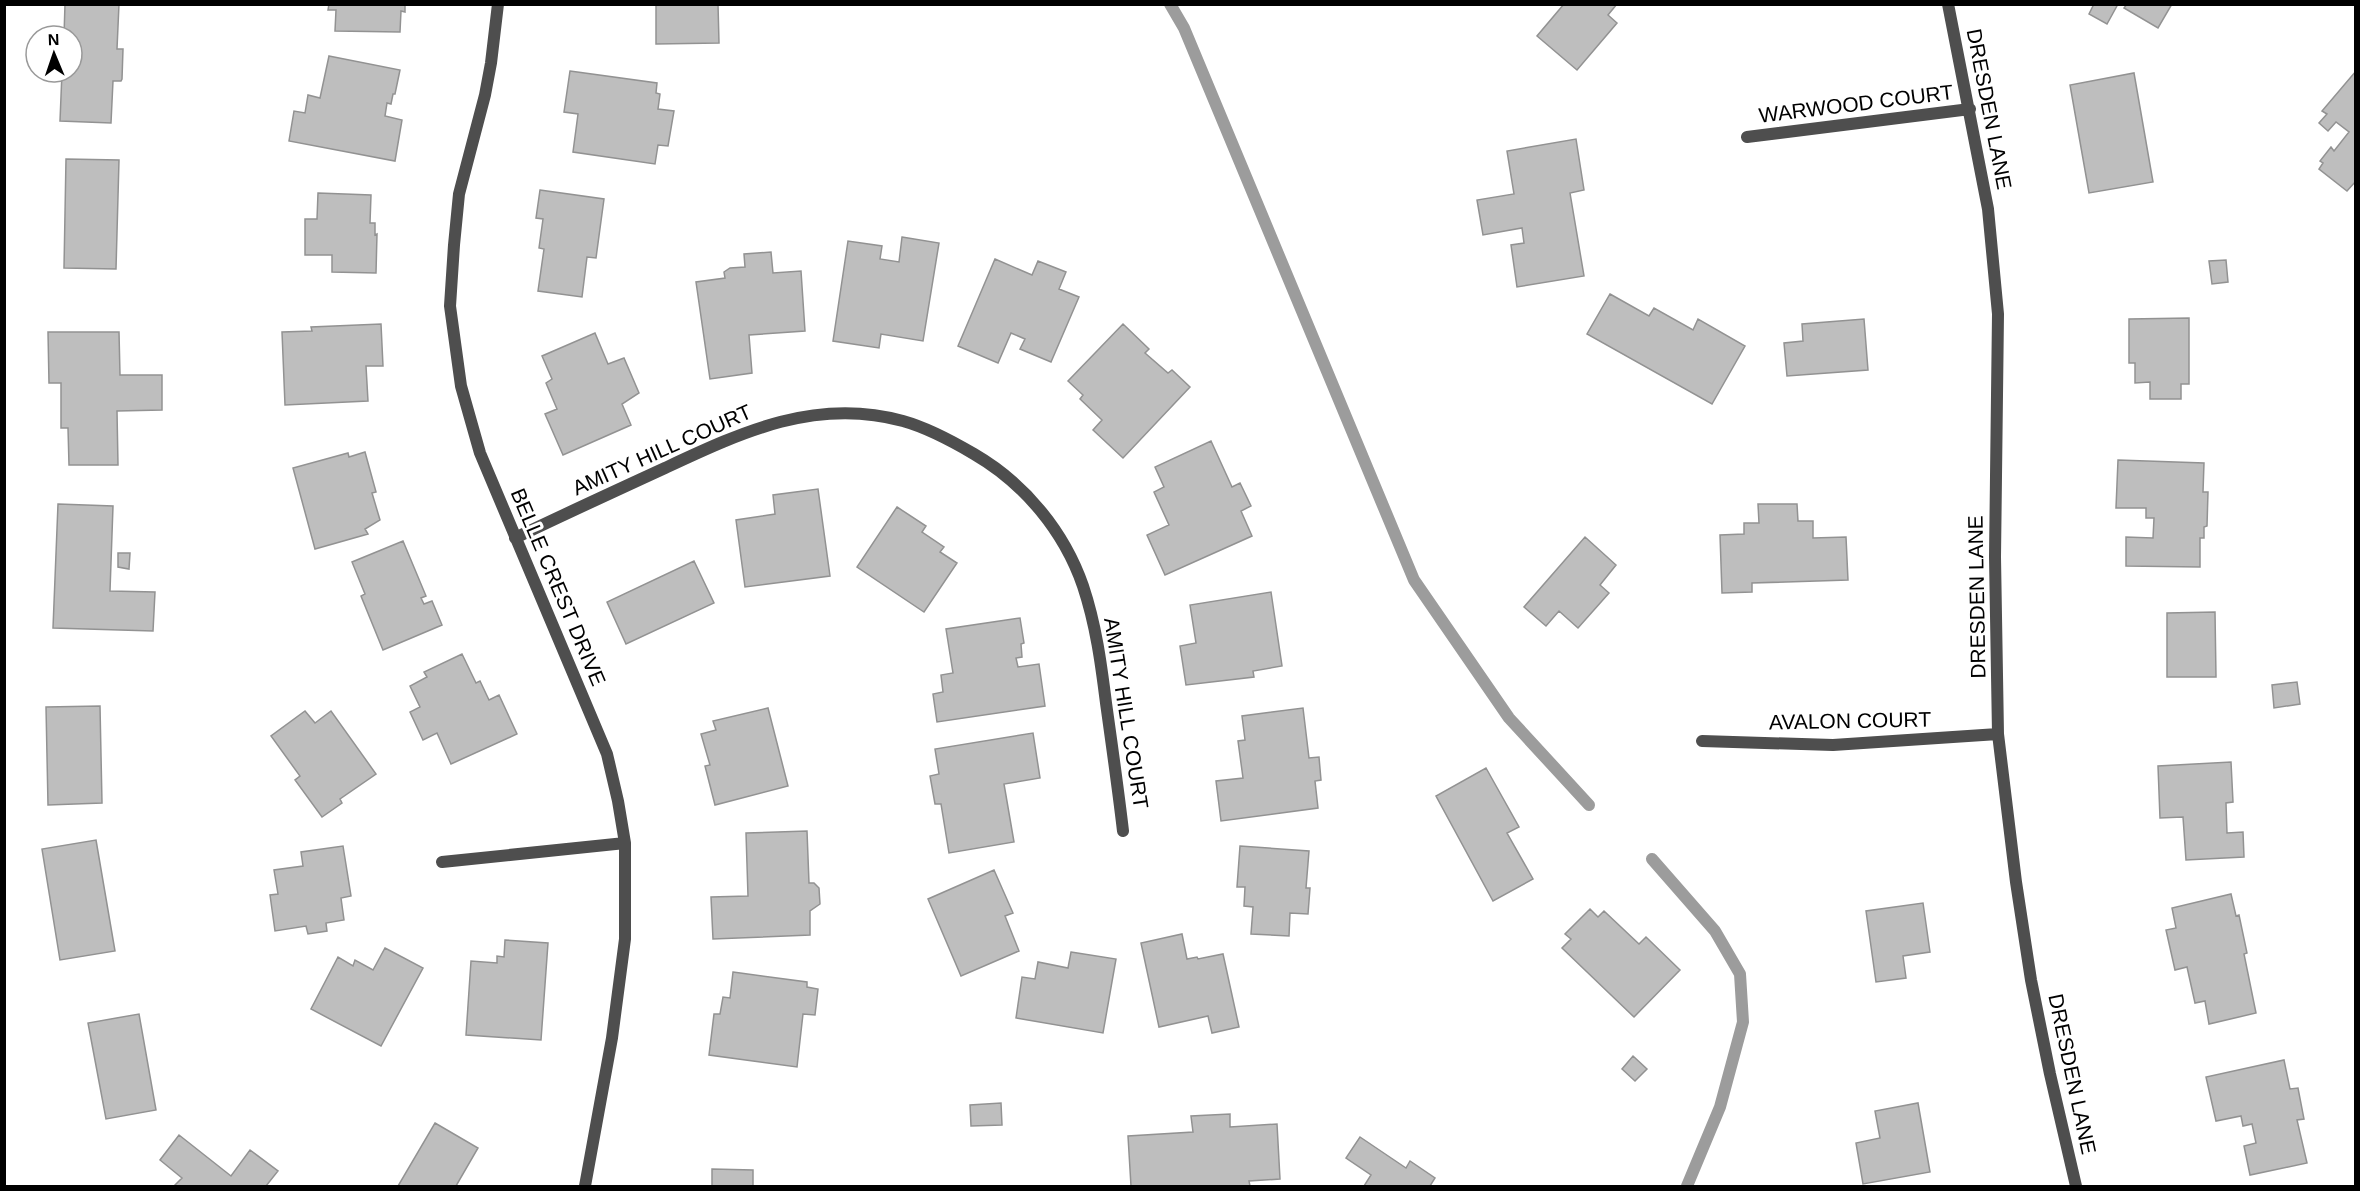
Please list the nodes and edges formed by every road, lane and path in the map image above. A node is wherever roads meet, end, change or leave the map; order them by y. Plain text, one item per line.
1 (498, 4) edge
2 (1948, 4) edge
3 (1970, 109) junction
4 (1747, 137) dead end
5 (515, 538) junction
6 (1998, 734) junction
7 (1702, 741) dead end
8 (1123, 831) dead end
9 (625, 843) junction
10 (442, 862) dead end
11 (585, 1186) edge
12 (2076, 1186) edge

1 - 5 street, BELLE CREST DRIVE
2 - 3 street, DRESDEN LANE
3 - 4 street, WARWOOD COURT
3 - 6 street, DRESDEN LANE
5 - 8 street, AMITY HILL COURT
5 - 9 street, BELLE CREST DRIVE
6 - 7 street, AVALON COURT
6 - 12 street, DRESDEN LANE
9 - 10 street
9 - 11 street, BELLE CREST DRIVE

